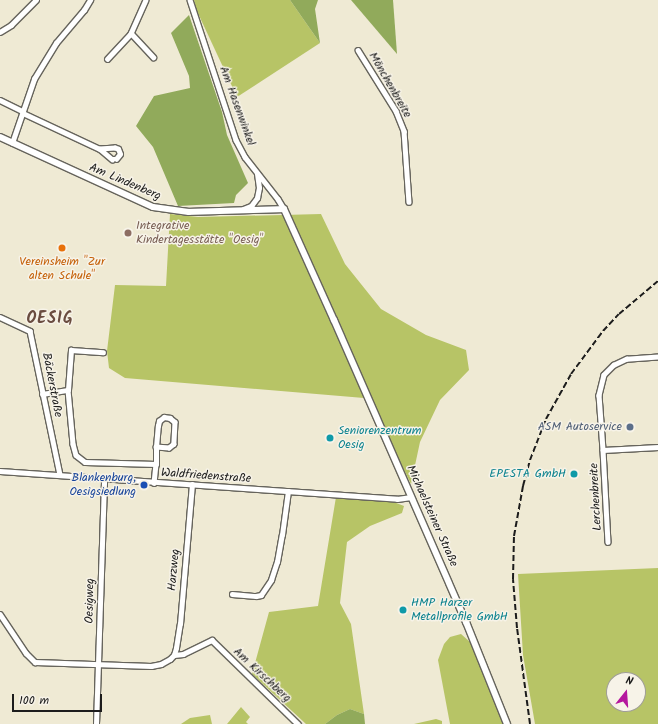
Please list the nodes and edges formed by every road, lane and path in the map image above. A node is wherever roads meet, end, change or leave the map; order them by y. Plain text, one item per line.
1 (36, 0) edge
2 (90, 0) edge
3 (146, 0) edge
4 (190, 0) edge
5 (0, 32) edge
6 (131, 33) junction
7 (358, 50) dead end
8 (153, 57) dead end
9 (106, 59) dead end
10 (0, 100) edge
11 (23, 112) junction
12 (0, 137) edge
13 (12, 143) junction
14 (100, 149) dead end
15 (256, 172) junction
16 (409, 202) dead end
17 (242, 209) junction
18 (284, 209) junction
19 (0, 317) edge
20 (103, 352) dead end
21 (658, 357) edge
22 (68, 390) junction
23 (42, 394) junction
24 (156, 447) junction
25 (658, 447) edge
26 (603, 450) junction
27 (156, 464) junction
28 (0, 471) edge
29 (60, 475) junction
30 (104, 479) junction
31 (154, 482) junction
32 (192, 485) junction
33 (288, 491) junction
34 (411, 496) junction
35 (608, 542) dead end
36 (232, 594) dead end
37 (0, 614) edge
38 (174, 655) junction
39 (98, 664) junction
40 (96, 724) edge
41 (298, 724) edge
42 (507, 724) edge

1 - 5 street
2 - 11 street
3 - 6 street
4 - 15 street, Am Hasenwinkel
6 - 8 street
6 - 9 street
7 - 16 street, Mönchenbreite
10 - 11 street, Am Lindenberg
11 - 13 street
11 - 14 street, Am Lindenberg
12 - 13 street, Am Lindenberg
13 - 17 street, Am Lindenberg
15 - 17 street
15 - 18 street, Am Hasenwinkel
17 - 18 street, Am Lindenberg
18 - 34 street, Michaelsteiner Straße
19 - 23 street, Bäckerstraße
20 - 22 street
21 - 26 street, Lerchenbreite
22 - 23 street
22 - 27 street
23 - 29 street, Bäckerstraße
24 - 24 street
24 - 27 street
25 - 26 street, Lerchenbreite
26 - 35 street, Lerchenbreite
27 - 31 street
28 - 29 street, Waldfriedenstraße
29 - 30 street, Waldfriedenstraße
30 - 31 street, Waldfriedenstraße
30 - 39 street, Oesigweg
31 - 32 street, Waldfriedenstraße
32 - 33 street, Waldfriedenstraße
32 - 38 street, Harzweg
33 - 34 street, Waldfriedenstraße
33 - 36 street
34 - 42 street, Michaelsteiner Straße
37 - 39 street
38 - 39 street
38 - 41 street, Am Kirschberg
39 - 40 street, Oesigweg

